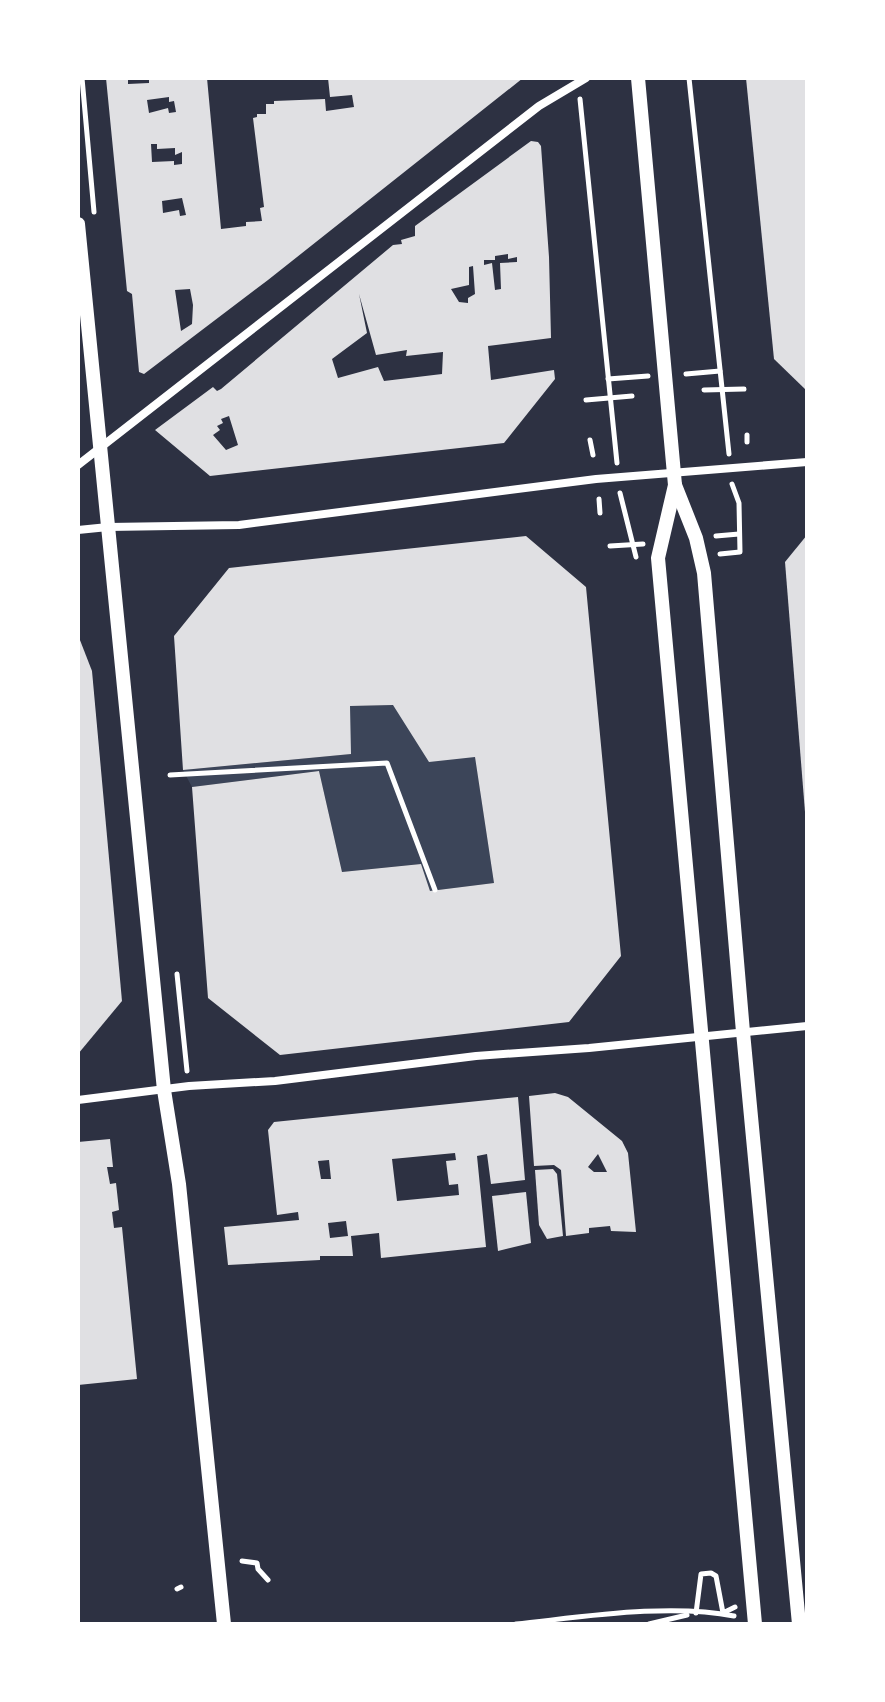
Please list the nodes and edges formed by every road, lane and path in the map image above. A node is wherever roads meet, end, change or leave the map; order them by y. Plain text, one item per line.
1 (586, 78) edge
2 (638, 78) edge
3 (689, 78) edge
4 (579, 94) dead end
5 (78, 224) edge
6 (720, 371) junction
7 (702, 373) dead end
8 (629, 377) dead end
9 (608, 379) junction
10 (722, 388) junction
11 (744, 389) dead end
12 (704, 390) dead end
13 (632, 396) dead end
14 (610, 398) junction
15 (586, 400) dead end
16 (590, 440) dead end
17 (728, 442) dead end
18 (100, 448) junction
19 (616, 452) dead end
20 (593, 455) dead end
21 (807, 462) edge
22 (78, 465) edge
23 (675, 479) junction
24 (732, 487) dead end
25 (599, 499) dead end
26 (621, 503) dead end
27 (600, 513) dead end
28 (108, 527) junction
29 (78, 530) edge
30 (739, 534) junction
31 (715, 536) dead end
32 (631, 544) junction
33 (644, 544) dead end
34 (610, 546) dead end
35 (718, 554) dead end
36 (643, 559) dead end
37 (170, 775) dead end
38 (435, 890) dead end
39 (807, 1026) edge
40 (743, 1032) junction
41 (703, 1036) junction
42 (164, 1090) junction
43 (78, 1100) edge
44 (244, 1561) dead end
45 (265, 1580) dead end
46 (696, 1613) junction
47 (723, 1613) junction
48 (732, 1613) dead end
49 (224, 1624) edge
50 (516, 1624) edge
51 (649, 1624) edge
52 (755, 1624) edge
53 (799, 1624) edge

1 - 18 street
2 - 23 street
3 - 6 path
4 - 9 path
5 - 18 street
6 - 7 path
6 - 10 path
8 - 9 path
9 - 14 path
10 - 11 path
10 - 12 path
10 - 17 path
13 - 14 path
14 - 15 path
14 - 19 path
16 - 20 path
18 - 22 street
18 - 28 street
21 - 23 street
23 - 28 street
23 - 40 street
23 - 41 street
24 - 30 path
25 - 27 path
26 - 32 path
28 - 29 street
28 - 42 street
30 - 31 path
30 - 35 path
32 - 33 path
32 - 34 path
32 - 36 path
37 - 38 path
39 - 40 street
40 - 41 street
40 - 53 street
41 - 42 street
41 - 52 street
42 - 43 street
42 - 49 street
44 - 45 path
46 - 47 path
46 - 47 path
46 - 50 path
46 - 51 path
47 - 48 path

